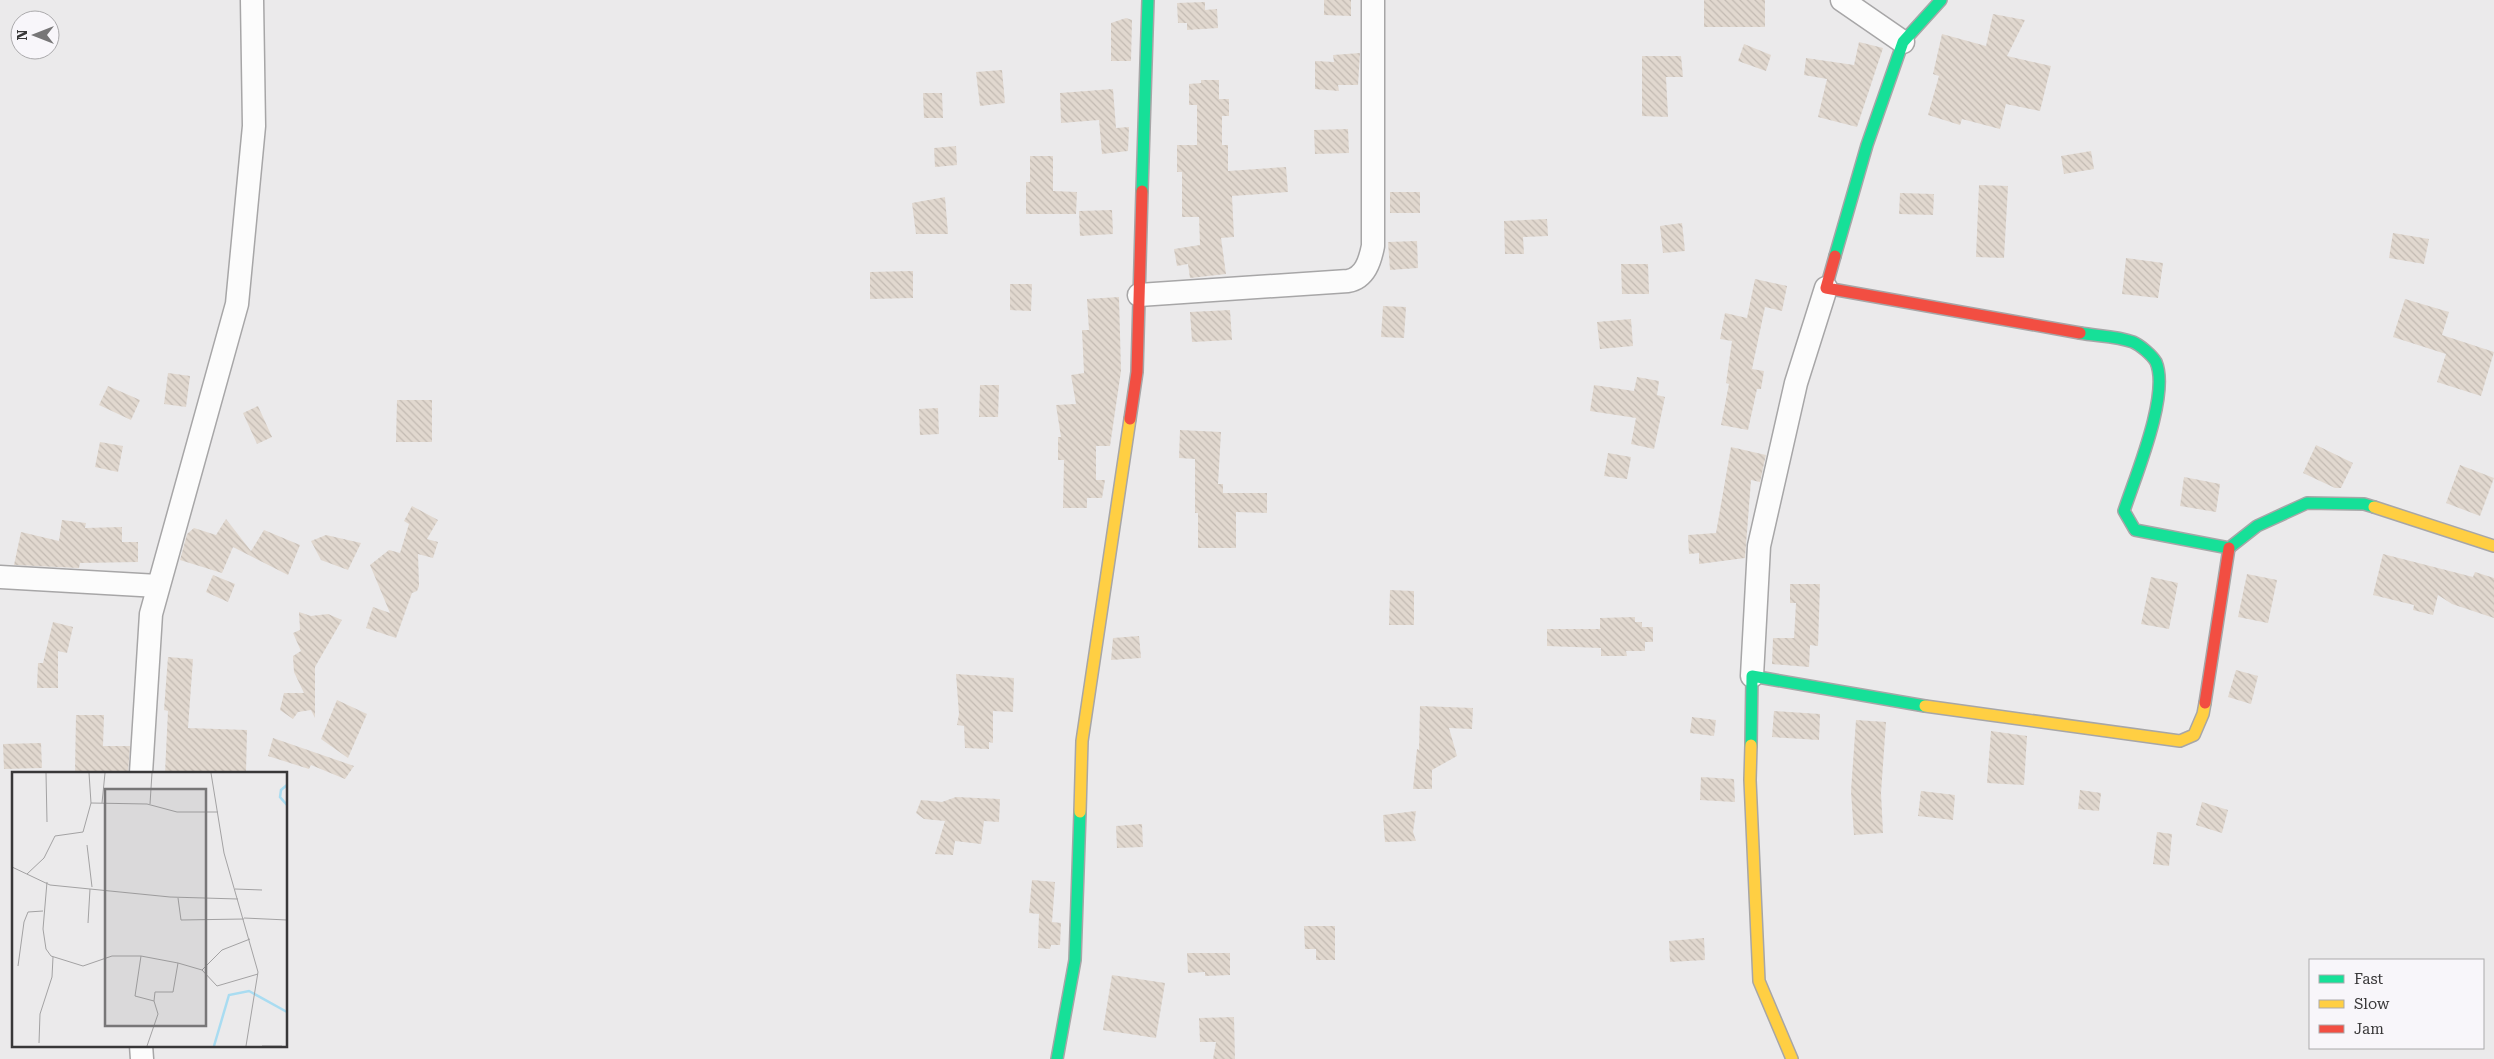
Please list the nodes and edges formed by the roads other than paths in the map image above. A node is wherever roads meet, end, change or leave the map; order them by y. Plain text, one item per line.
1 (252, 0) edge
2 (1148, 0) edge
3 (1373, 0) edge
4 (1842, 0) edge
5 (1941, 0) edge
6 (1903, 42) junction
7 (1826, 288) junction
8 (1139, 295) junction
9 (2494, 546) edge
10 (2229, 548) junction
11 (0, 577) edge
12 (158, 586) junction
13 (1752, 676) junction
14 (141, 772) edge
15 (141, 1046) edge
16 (142, 1059) edge
17 (1056, 1059) edge
18 (1792, 1059) edge

1 - 12 street
2 - 8 street
3 - 8 street
4 - 6 street
5 - 6 street
6 - 7 street
7 - 10 street
7 - 13 street
8 - 17 street
9 - 10 street
10 - 13 street
11 - 12 street
12 - 14 street
13 - 18 street
15 - 16 street

